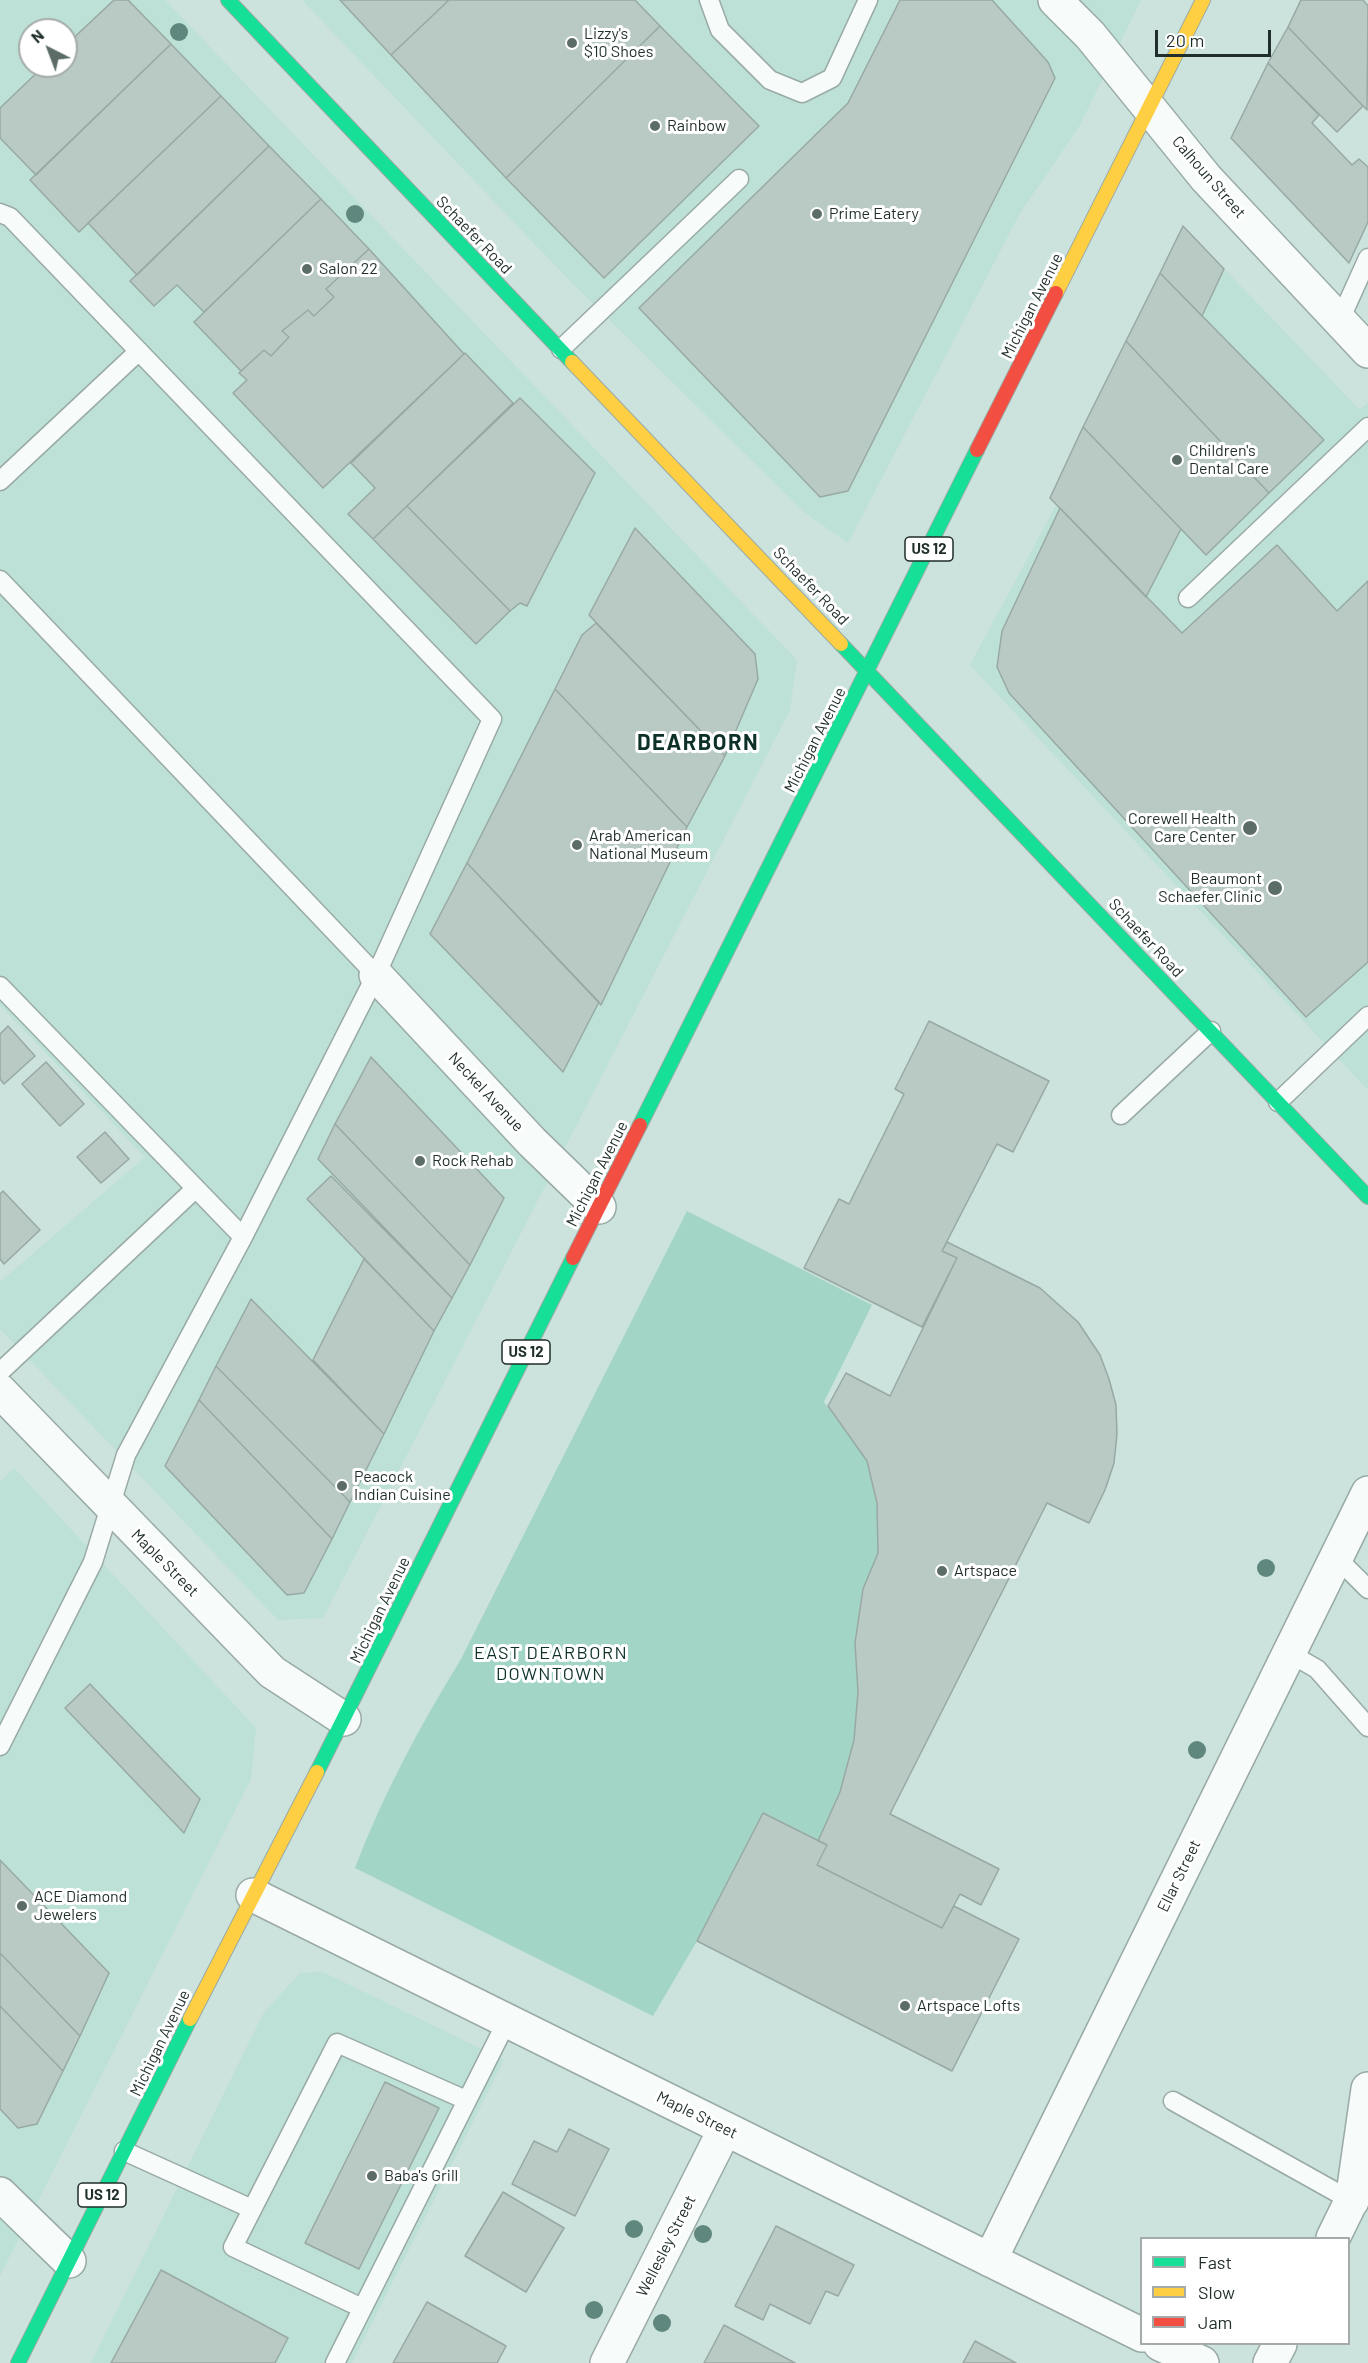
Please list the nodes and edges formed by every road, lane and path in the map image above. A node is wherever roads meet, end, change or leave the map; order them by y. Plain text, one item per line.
1 (228, 0) edge
2 (709, 0) edge
3 (868, 0) edge
4 (1055, 0) edge
5 (1203, 0) edge
6 (1150, 107) junction
7 (739, 179) dead end
8 (0, 213) edge
9 (1368, 258) edge
10 (1340, 320) junction
11 (561, 349) junction
12 (139, 351) junction
13 (1368, 351) edge
14 (1368, 427) edge
15 (0, 481) edge
16 (0, 580) edge
17 (1188, 598) dead end
18 (869, 670) junction
19 (376, 975) junction
20 (0, 986) edge
21 (1368, 1016) edge
22 (1211, 1031) junction
23 (1278, 1102) junction
24 (1121, 1115) dead end
25 (195, 1189) junction
26 (1368, 1197) edge
27 (599, 1206) junction
28 (243, 1237) junction
29 (0, 1372) edge
30 (0, 1391) edge
31 (1368, 1492) edge
32 (111, 1508) junction
33 (1336, 1557) junction
34 (1368, 1588) edge
35 (1289, 1653) junction
36 (344, 1719) junction
37 (1368, 1727) edge
38 (0, 1746) edge
39 (253, 1895) junction
40 (507, 2021) junction
41 (1368, 2089) edge
42 (466, 2100) junction
43 (1173, 2101) dead end
44 (725, 2129) junction
45 (124, 2151) junction
46 (1368, 2164) edge
47 (0, 2194) edge
48 (1352, 2201) junction
49 (252, 2209) junction
50 (1334, 2237) edge
51 (990, 2260) junction
52 (69, 2261) junction
53 (363, 2308) junction
54 (1140, 2334) edge
55 (1279, 2345) edge
56 (1164, 2352) edge
57 (18, 2363) edge
58 (335, 2363) edge
59 (607, 2363) edge
60 (1202, 2363) edge
61 (1270, 2363) edge

1 - 11 main road, Schaefer Road
2 - 3 lane
4 - 6 street, Calhoun Street
5 - 6 main road, Michigan Avenue / US 12
6 - 10 street, Calhoun Street
6 - 18 main road, Michigan Avenue / US 12
7 - 11 lane
8 - 12 lane
9 - 10 lane
10 - 13 street, Calhoun Street
11 - 18 main road, Schaefer Road
12 - 15 lane
12 - 19 lane
14 - 17 lane
16 - 19 lane
18 - 22 main road, Schaefer Road
18 - 27 main road, Michigan Avenue / US 12
19 - 27 street, Neckel Avenue
19 - 28 lane
20 - 25 lane
21 - 23 lane
22 - 23 main road, Schaefer Road
22 - 24 lane
23 - 26 main road, Schaefer Road
25 - 28 lane
25 - 29 lane
27 - 36 main road, Michigan Avenue / US 12
28 - 32 lane
30 - 32 street, Maple Street
31 - 33 street, Ellar Street
32 - 36 street, Maple Street
32 - 38 lane
33 - 34 lane
33 - 35 street, Ellar Street
35 - 37 lane
35 - 51 street, Ellar Street
36 - 39 main road, Michigan Avenue / US 12
39 - 40 street, Maple Street
39 - 45 main road, Michigan Avenue / US 12
40 - 42 lane
40 - 44 street, Maple Street
41 - 48 street
42 - 49 lane
42 - 53 lane
43 - 48 lane
44 - 51 street, Maple Street
44 - 59 street, Wellesley Street
45 - 49 lane
45 - 52 main road, Michigan Avenue / US 12
46 - 48 street
47 - 52 street
48 - 50 street
49 - 53 lane
51 - 54 street, Maple Street
52 - 57 main road, Michigan Avenue / US 12
53 - 58 lane
55 - 61 street
56 - 60 street

